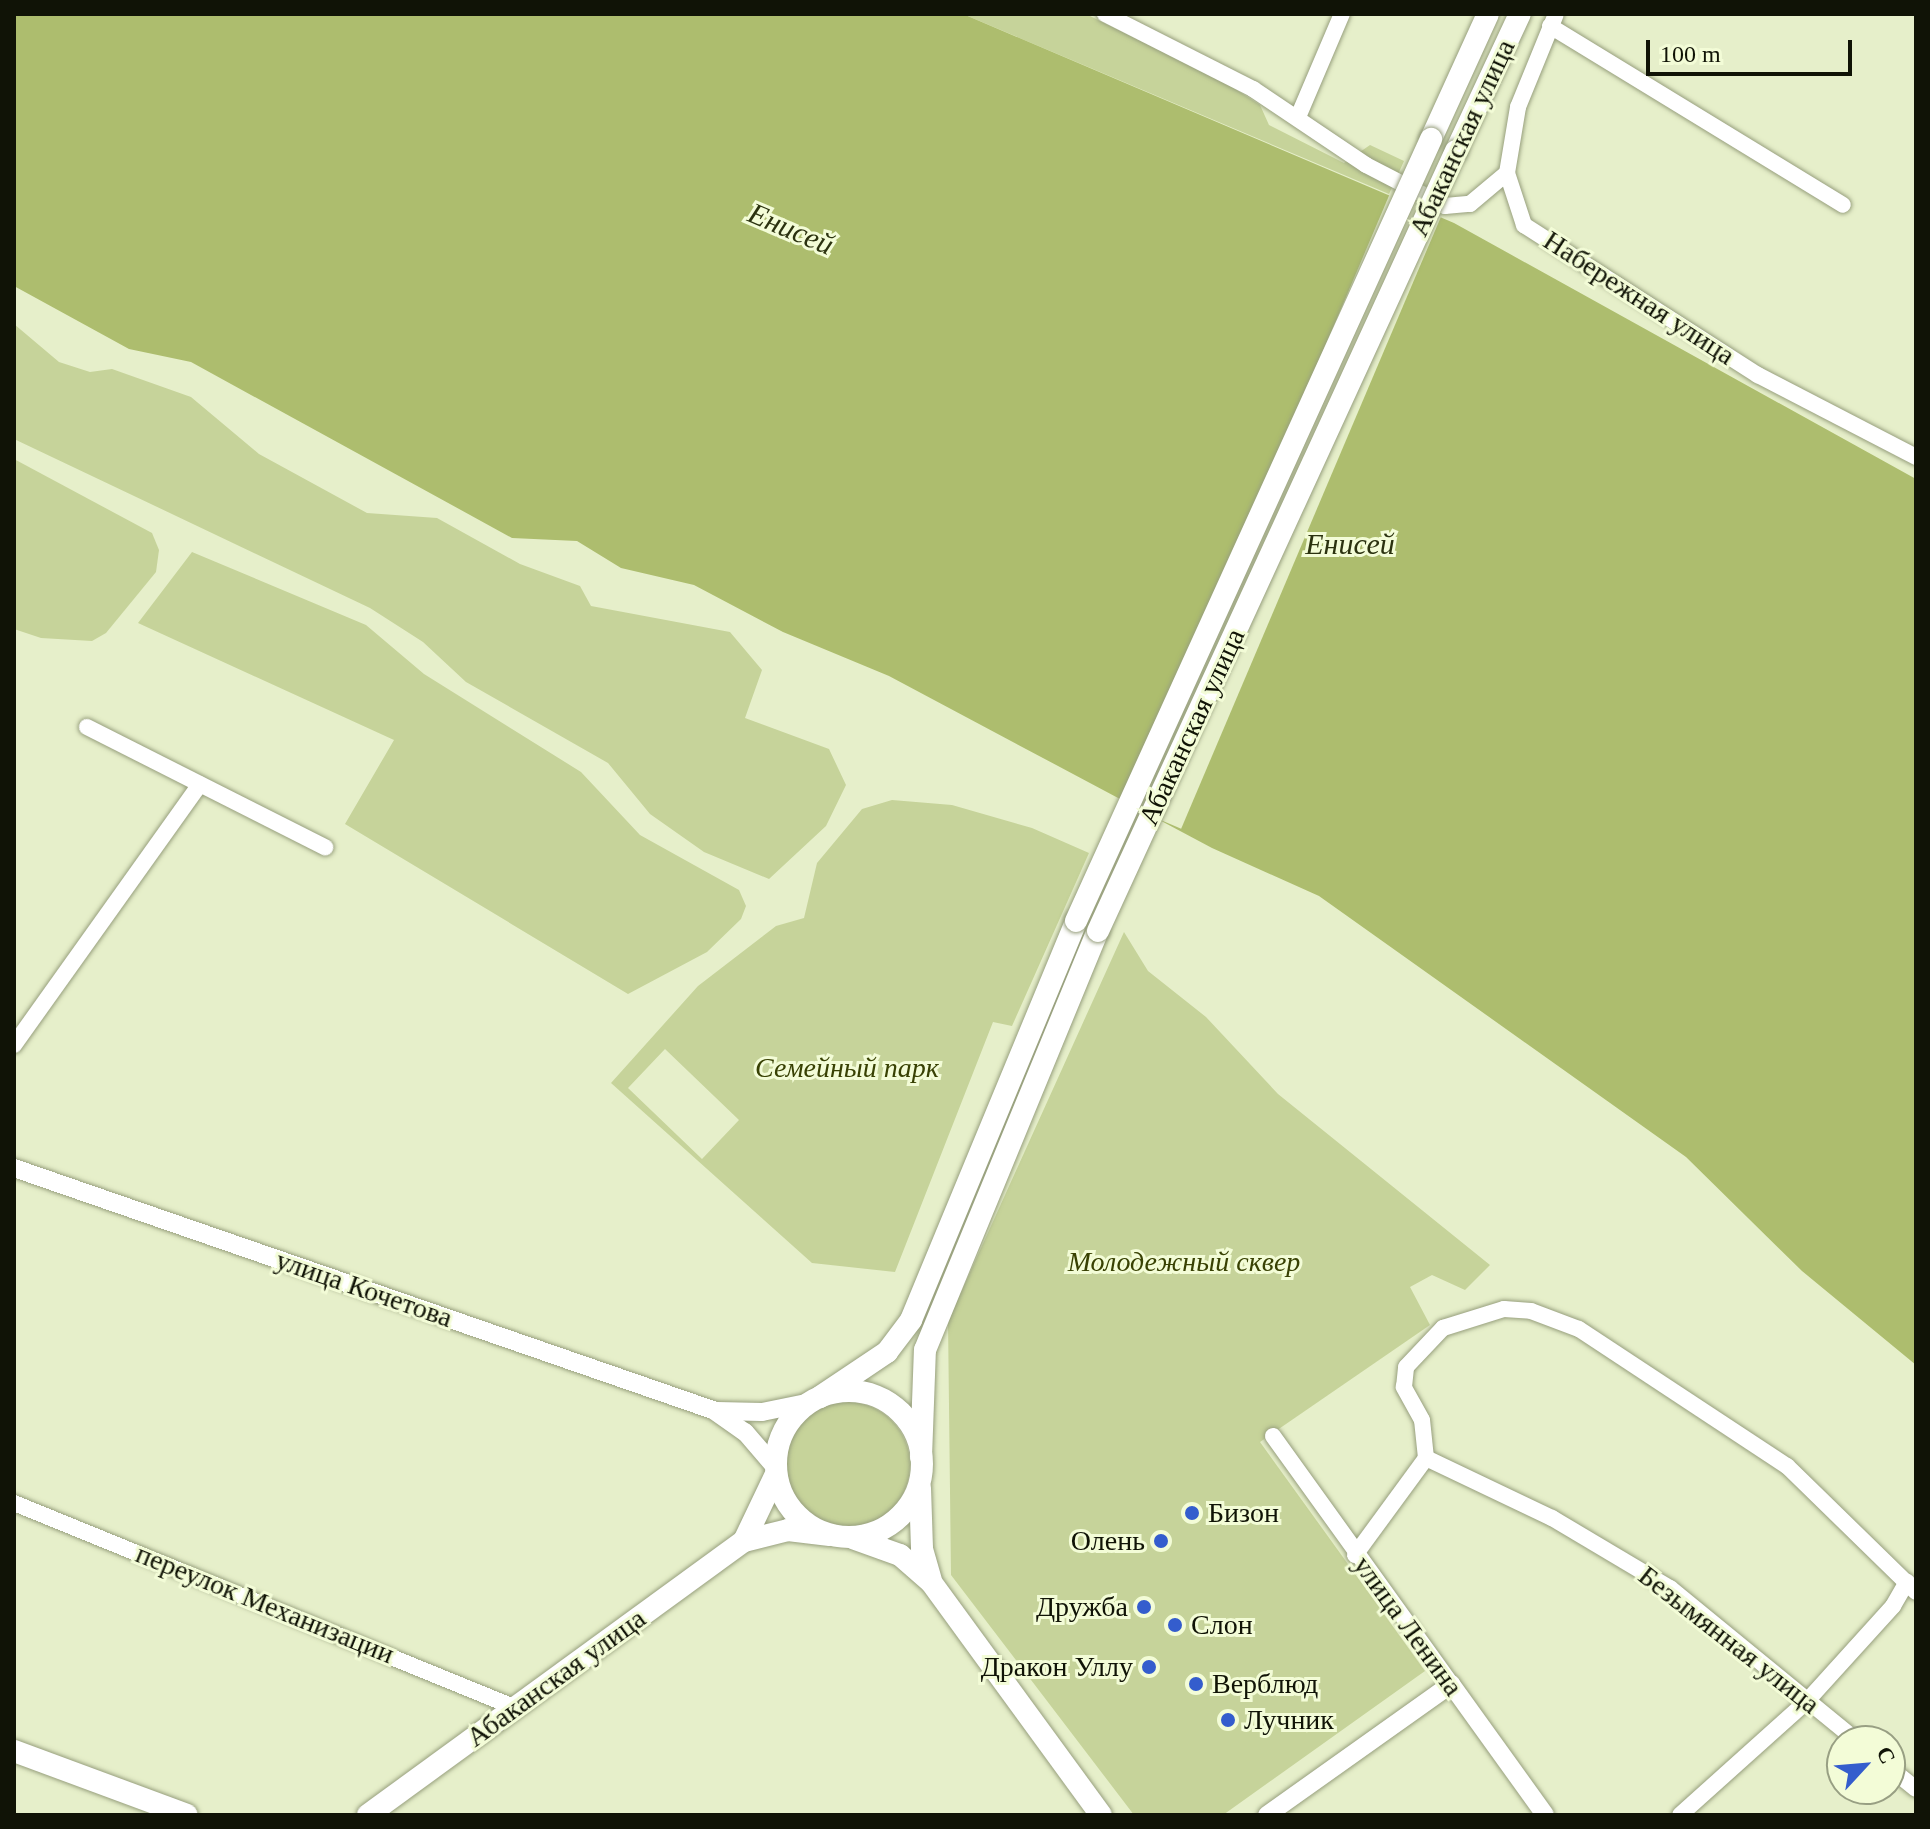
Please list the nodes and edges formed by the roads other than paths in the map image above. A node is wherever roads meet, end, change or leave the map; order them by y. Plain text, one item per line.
1 (1105, 14) edge
2 (1342, 14) edge
3 (1488, 14) edge
4 (1520, 14) edge
5 (1553, 20) edge
6 (1298, 117) junction
7 (1507, 173) junction
8 (1843, 205) dead end
9 (1916, 457) edge
10 (87, 727) dead end
11 (200, 784) junction
12 (325, 847) dead end
13 (14, 1045) edge
14 (14, 1168) edge
15 (816, 1399) junction
16 (714, 1410) junction
17 (1273, 1436) dead end
18 (1426, 1458) junction
19 (922, 1462) junction
20 (776, 1471) junction
21 (14, 1503) edge
22 (834, 1536) junction
23 (744, 1541) junction
24 (1355, 1555) junction
25 (931, 1582) junction
26 (1912, 1587) edge
27 (1451, 1684) junction
28 (1807, 1701) junction
29 (516, 1708) junction
30 (1837, 1725) edge
31 (14, 1751) edge
32 (187, 1815) edge
33 (368, 1815) edge
34 (1101, 1815) edge
35 (1267, 1815) edge
36 (1545, 1815) edge
37 (1680, 1815) edge

1 - 6 street
2 - 6 street
3 - 15 main road, Абаканская улица, bridge
4 - 19 main road, Абаканская улица, bridge
5 - 7 street
5 - 8 street
6 - 7 street
7 - 9 street, Набережная улица
10 - 11 street
11 - 12 street
11 - 13 street
14 - 16 street, улица Кочетова
15 - 16 street, улица Кочетова
15 - 19 main road
15 - 20 main road
16 - 20 street, улица Кочетова
17 - 24 street, улица Ленина
18 - 24 street
18 - 26 street
18 - 28 street, Безымянная улица
19 - 22 main road
19 - 25 main road
20 - 22 main road
20 - 23 main road, Абаканская улица
21 - 29 street, переулок Механизации
22 - 23 main road, Абаканская улица
22 - 25 main road
23 - 29 main road, Абаканская улица
24 - 27 street, улица Ленина
25 - 34 main road
26 - 28 street
27 - 35 street
27 - 36 street, улица Ленина
28 - 30 street, Безымянная улица
28 - 37 street
29 - 33 main road, Абаканская улица
31 - 32 main road

